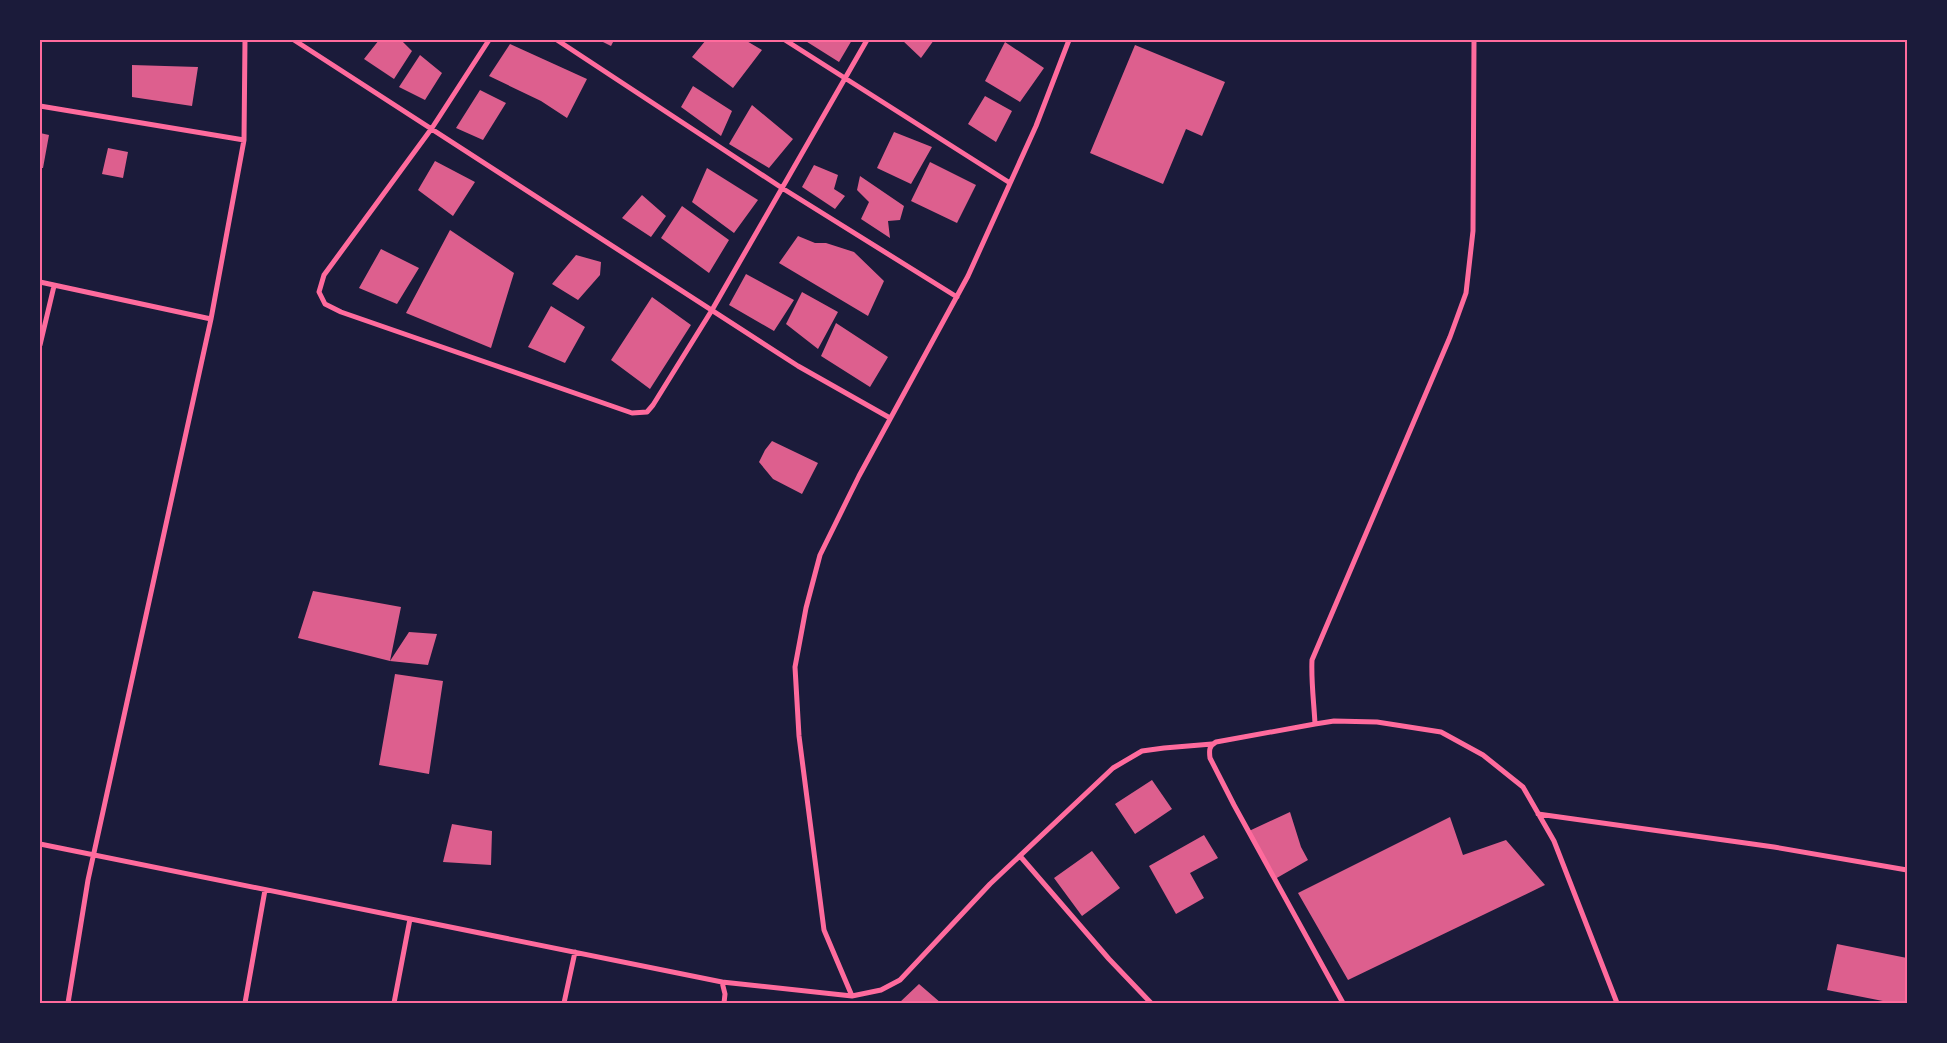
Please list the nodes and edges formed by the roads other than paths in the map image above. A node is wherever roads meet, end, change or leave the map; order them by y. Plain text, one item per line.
1 (245, 40) edge
2 (294, 40) edge
3 (489, 40) edge
4 (557, 40) edge
5 (785, 40) edge
6 (867, 40) edge
7 (1069, 40) edge
8 (1474, 40) edge
9 (845, 78) junction
10 (40, 106) edge
11 (432, 128) junction
12 (244, 140) junction
13 (1010, 183) junction
14 (782, 188) junction
15 (40, 282) edge
16 (54, 286) junction
17 (957, 297) junction
18 (712, 310) junction
19 (211, 320) junction
20 (40, 345) edge
21 (890, 418) junction
22 (1315, 724) junction
23 (1212, 744) junction
24 (1538, 814) junction
25 (40, 844) edge
26 (94, 855) junction
27 (1020, 856) junction
28 (1907, 870) edge
29 (265, 890) junction
30 (410, 919) junction
31 (575, 952) junction
32 (722, 982) junction
33 (852, 996) junction
34 (68, 1003) edge
35 (244, 1003) edge
36 (394, 1003) edge
37 (564, 1003) edge
38 (724, 1003) edge
39 (1151, 1003) edge
40 (1343, 1003) edge
41 (1617, 1003) edge

1 - 12 street
2 - 11 street
3 - 11 street
4 - 14 street
5 - 9 street
6 - 9 street
7 - 13 street
8 - 22 street
9 - 13 street
9 - 14 street
10 - 12 street
11 - 18 street
11 - 18 street
12 - 19 street
13 - 17 street
14 - 17 street
14 - 18 street
15 - 16 street
16 - 19 street
16 - 20 street
17 - 21 street
18 - 21 street
19 - 26 street
21 - 33 street
22 - 23 street
22 - 24 street
23 - 27 street
23 - 40 street
24 - 28 street
24 - 41 street
25 - 26 street
26 - 29 street
26 - 34 street
27 - 33 street
27 - 39 street
29 - 30 street
29 - 35 street
30 - 31 street
30 - 36 street
31 - 32 street
31 - 37 street
32 - 33 street
32 - 38 street

